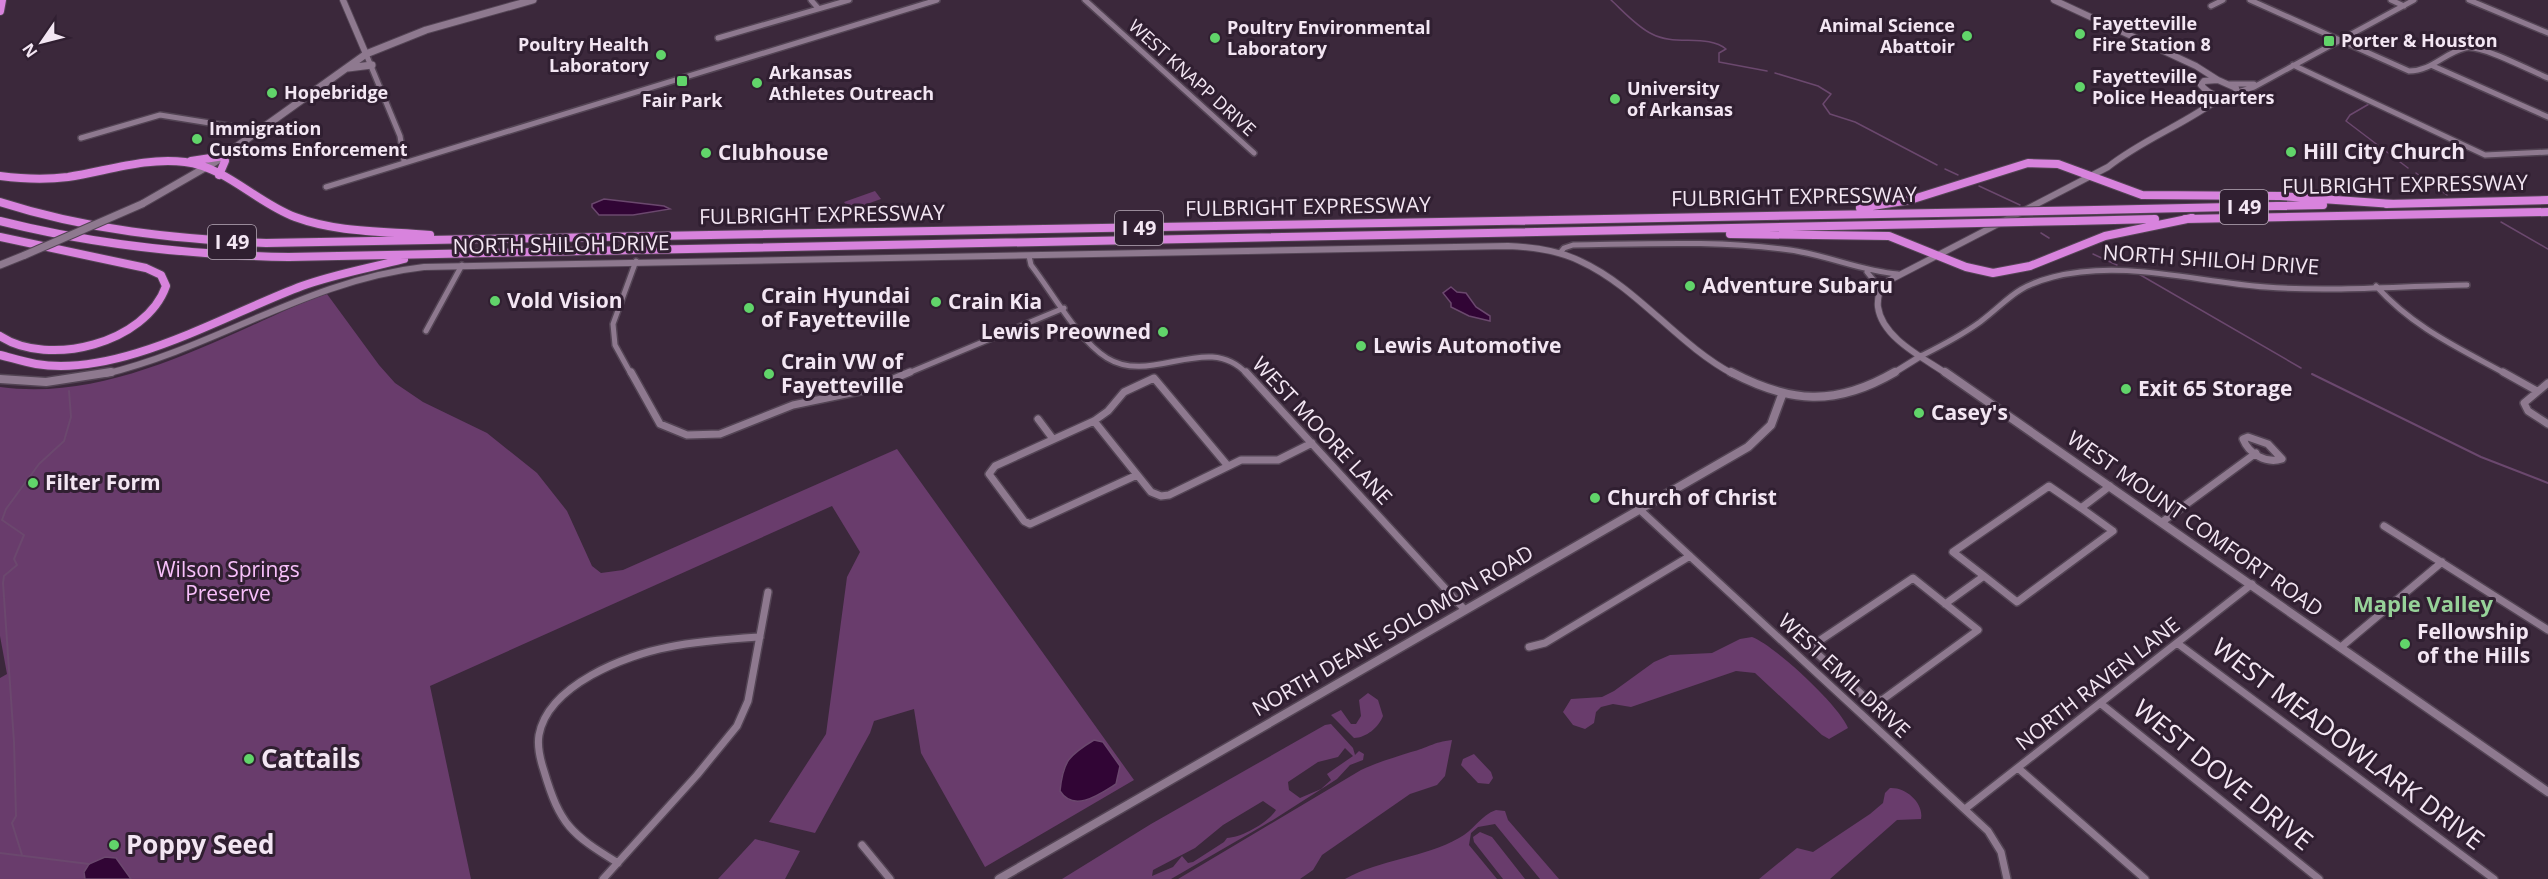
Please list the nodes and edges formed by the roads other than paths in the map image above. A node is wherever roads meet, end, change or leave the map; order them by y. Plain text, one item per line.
1 (2, 0) edge
2 (343, 0) edge
3 (533, 0) edge
4 (811, 0) edge
5 (849, 0) edge
6 (937, 0) edge
7 (1085, 0) edge
8 (2054, 0) edge
9 (2223, 0) edge
10 (2250, 0) edge
11 (2391, 0) edge
12 (2414, 0) edge
13 (2469, 0) edge
14 (2211, 6) dead end
15 (2404, 6) junction
16 (818, 8) junction
17 (0, 11) edge
18 (2548, 33) edge
19 (718, 38) dead end
20 (2339, 40) junction
21 (366, 54) junction
22 (2186, 61) junction
23 (372, 65) junction
24 (2293, 65) junction
25 (2433, 66) junction
26 (339, 70) junction
27 (2548, 78) edge
28 (2218, 80) junction
29 (2204, 81) junction
30 (2230, 84) junction
31 (2258, 84) junction
32 (2238, 92) junction
33 (2208, 93) junction
34 (2221, 97) junction
35 (2203, 110) junction
36 (2548, 117) edge
37 (260, 131) junction
38 (81, 138) dead end
39 (2548, 152) edge
40 (1254, 153) dead end
41 (224, 156) junction
42 (404, 161) junction
43 (188, 162) junction
44 (206, 168) junction
45 (219, 175) junction
46 (2092, 175) junction
47 (0, 176) edge
48 (326, 187) dead end
49 (2548, 200) edge
50 (0, 202) edge
51 (2393, 204) junction
52 (2548, 212) edge
53 (1809, 215) junction
54 (2192, 219) junction
55 (0, 220) edge
56 (1679, 229) junction
57 (0, 237) edge
58 (469, 240) junction
59 (1560, 253) junction
60 (423, 254) junction
61 (1939, 255) junction
62 (1029, 256) junction
63 (636, 261) junction
64 (0, 265) edge
65 (462, 265) junction
66 (1862, 268) junction
67 (1898, 274) junction
68 (2467, 285) dead end
69 (2376, 286) junction
70 (1880, 288) junction
71 (1064, 308) junction
72 (426, 332) dead end
73 (0, 336) edge
74 (0, 355) edge
75 (1921, 356) junction
76 (0, 379) edge
77 (2548, 383) edge
78 (2537, 391) junction
79 (1782, 395) junction
80 (1038, 419) dead end
81 (1094, 421) junction
82 (2548, 424) edge
83 (1053, 439) junction
84 (1312, 443) junction
85 (2256, 453) junction
86 (1228, 466) junction
87 (1137, 475) junction
88 (2110, 486) junction
89 (2081, 508) junction
90 (1640, 510) junction
91 (2162, 522) junction
92 (2384, 526) dead end
93 (1690, 556) junction
94 (2442, 562) junction
95 (1984, 576) junction
96 (2252, 584) junction
97 (768, 592) dead end
98 (1945, 604) junction
99 (1465, 610) junction
100 (2548, 630) edge
101 (760, 637) junction
102 (2177, 643) junction
103 (1529, 646) dead end
104 (2342, 647) junction
105 (2100, 703) junction
106 (2018, 768) junction
107 (2548, 792) edge
108 (1965, 809) junction
109 (862, 845) dead end
110 (618, 863) junction
111 (603, 879) edge
112 (890, 879) edge
113 (999, 879) edge
114 (2007, 879) edge
115 (2145, 879) edge
116 (2319, 879) edge
117 (2493, 879) edge

1 - 17 highway
2 - 21 street
3 - 21 main road
4 - 16 street
5 - 16 street
6 - 42 street
7 - 40 street, WEST KNAPP DRIVE
8 - 22 street
9 - 14 street
10 - 20 street
11 - 15 street
12 - 15 street
13 - 18 street
15 - 20 street
16 - 19 street
20 - 24 street
20 - 25 street
21 - 23 street
21 - 26 main road
22 - 28 street
22 - 29 street
23 - 26 main road
23 - 42 street
24 - 31 street
24 - 39 street
25 - 27 street
25 - 36 street
26 - 37 main road
28 - 29 street
28 - 30 street
29 - 33 street
30 - 31 street
30 - 32 street
31 - 32 street
32 - 34 street
33 - 34 street
33 - 35 street
34 - 35 street
35 - 46 street
37 - 38 street
37 - 41 main road
41 - 43 highway
41 - 44 main road
41 - 45 highway
42 - 48 street
43 - 44 highway
43 - 47 highway
44 - 45 highway
44 - 64 main road, bridge
45 - 58 highway
46 - 51 highway
46 - 53 highway
46 - 61 street
49 - 51 highway, FULBRIGHT EXPRESSWAY / I 49
50 - 58 highway, FULBRIGHT EXPRESSWAY / I 49
51 - 53 highway, FULBRIGHT EXPRESSWAY / I 49, bridge
52 - 54 highway, FULBRIGHT EXPRESSWAY / I 49
53 - 58 highway, FULBRIGHT EXPRESSWAY / I 49
54 - 56 highway, FULBRIGHT EXPRESSWAY / I 49, bridge
54 - 61 highway
55 - 60 highway, FULBRIGHT EXPRESSWAY / I 49
56 - 60 highway, FULBRIGHT EXPRESSWAY / I 49
56 - 61 highway
57 - 73 highway
59 - 62 street, NORTH SHILOH DRIVE
59 - 66 street
59 - 79 street, NORTH SHILOH DRIVE
60 - 74 highway
61 - 67 street
62 - 63 street, NORTH SHILOH DRIVE
62 - 71 street, WEST MOORE LANE
63 - 65 street, NORTH SHILOH DRIVE
63 - 71 street
65 - 72 street
65 - 76 street, NORTH SHILOH DRIVE
66 - 67 street
66 - 70 street
67 - 70 street
68 - 69 street, NORTH SHILOH DRIVE
69 - 75 street, NORTH SHILOH DRIVE
69 - 78 street
70 - 75 street, WEST MOUNT COMFORT ROAD
71 - 84 street, WEST MOORE LANE
75 - 79 street, NORTH SHILOH DRIVE
75 - 88 street, WEST MOUNT COMFORT ROAD
77 - 78 street
78 - 82 street
79 - 90 street, NORTH DEANE SOLOMON ROAD
80 - 83 street
81 - 83 street
81 - 86 street
81 - 87 street
83 - 87 street
84 - 86 street
84 - 99 street, WEST MOORE LANE
85 - 85 street
85 - 91 street
86 - 87 street
88 - 89 street
88 - 91 street, WEST MOUNT COMFORT ROAD
89 - 95 street
89 - 95 street
90 - 93 street, WEST EMIL DRIVE
90 - 99 street, NORTH DEANE SOLOMON ROAD
91 - 96 street, WEST MOUNT COMFORT ROAD
92 - 94 street
93 - 103 street
93 - 108 street, WEST EMIL DRIVE
94 - 100 street
94 - 104 street
95 - 98 street
96 - 102 street, NORTH RAVEN LANE
96 - 104 street, WEST MOUNT COMFORT ROAD
97 - 101 street
98 - 98 street
99 - 113 street, NORTH DEANE SOLOMON ROAD
101 - 110 street
101 - 110 street
102 - 105 street, NORTH RAVEN LANE
102 - 117 street, WEST MEADOWLARK DRIVE
104 - 107 street, WEST MOUNT COMFORT ROAD
105 - 106 street, NORTH RAVEN LANE
105 - 116 street, WEST DOVE DRIVE
106 - 108 street, NORTH RAVEN LANE
106 - 115 street
108 - 114 street, WEST EMIL DRIVE
109 - 112 street
110 - 111 street

